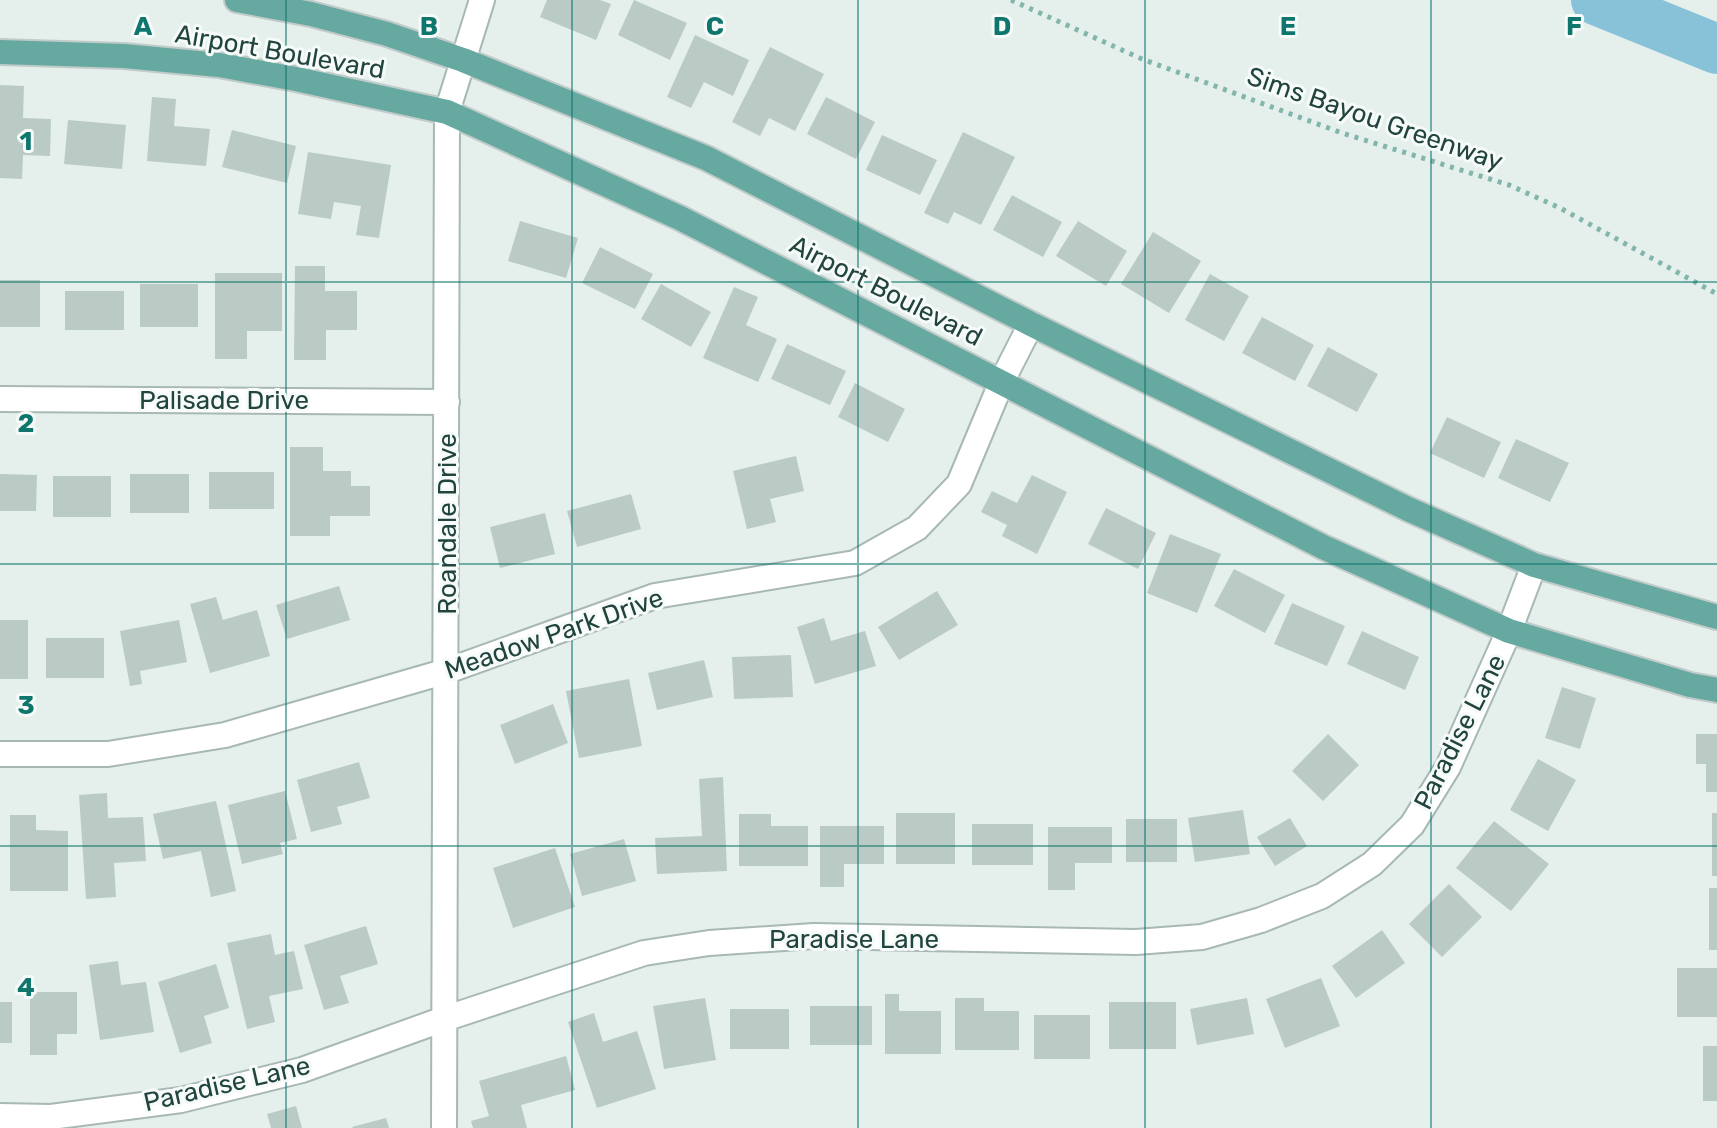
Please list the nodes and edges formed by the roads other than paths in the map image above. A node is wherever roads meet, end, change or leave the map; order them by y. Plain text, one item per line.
1 (237, 0) edge
2 (482, 0) edge
3 (0, 52) edge
4 (463, 60) junction
5 (447, 112) junction
6 (1031, 324) junction
7 (1002, 381) junction
8 (0, 399) edge
9 (447, 402) junction
10 (1534, 565) junction
11 (1717, 617) edge
12 (1509, 631) junction
13 (447, 671) junction
14 (1717, 690) edge
15 (0, 754) edge
16 (444, 1019) junction
17 (0, 1116) edge
18 (444, 1128) edge

1 - 4 main road, Airport Boulevard
2 - 4 street, Roandale Drive
3 - 5 main road, Airport Boulevard
4 - 5 street, Roandale Drive
4 - 6 main road, Airport Boulevard
5 - 7 main road, Airport Boulevard
5 - 9 street, Roandale Drive
6 - 7 street, Meadow Park Drive
6 - 10 main road, Airport Boulevard
7 - 12 main road, Airport Boulevard
7 - 13 street, Meadow Park Drive
8 - 9 street, Palisade Drive
9 - 13 street, Roandale Drive
10 - 11 main road, Airport Boulevard
10 - 12 street, Paradise Lane
12 - 14 main road, Airport Boulevard
12 - 16 street, Paradise Lane
13 - 15 street, Meadow Park Drive
13 - 16 street, Roandale Drive
16 - 17 street, Paradise Lane
16 - 18 street, Roandale Drive

